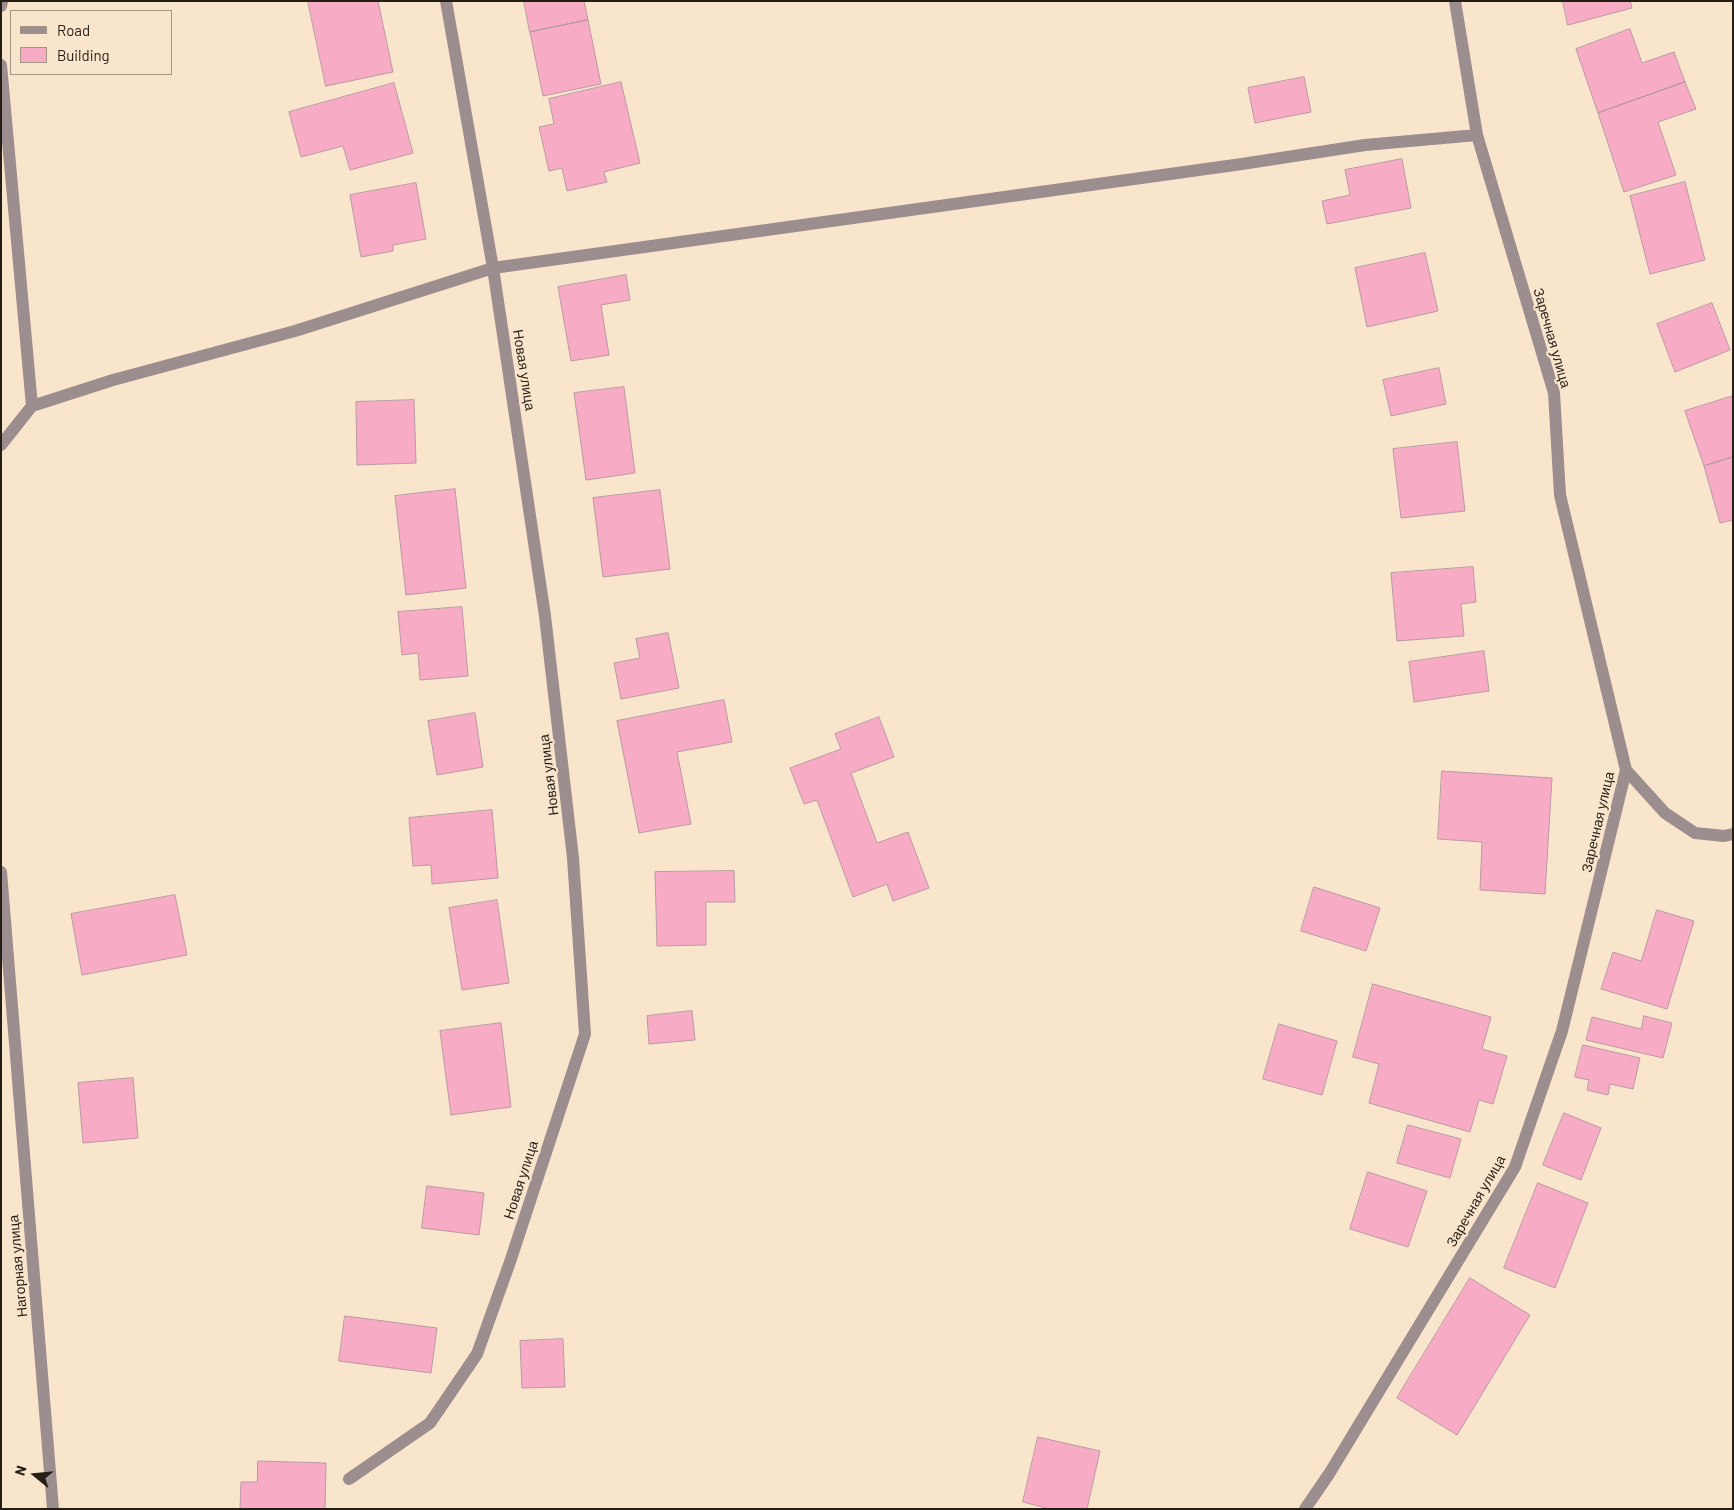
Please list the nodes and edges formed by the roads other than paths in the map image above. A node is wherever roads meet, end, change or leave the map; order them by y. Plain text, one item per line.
1 (2, 1) edge
2 (446, 1) edge
3 (1456, 1) edge
4 (1, 6) edge
5 (1, 65) edge
6 (1477, 136) junction
7 (493, 268) junction
8 (32, 406) junction
9 (1, 445) edge
10 (1626, 770) junction
11 (1733, 834) edge
12 (1, 872) edge
13 (349, 1479) dead end
14 (53, 1509) edge
15 (1305, 1509) edge

1 - 4 street
2 - 7 street, Новая улица
3 - 6 street, Заречная улица
5 - 8 street
6 - 7 street
6 - 10 street, Заречная улица
7 - 8 street
7 - 13 street, Новая улица
8 - 9 street
10 - 11 street
10 - 15 street, Заречная улица
12 - 14 street, Нагорная улица

